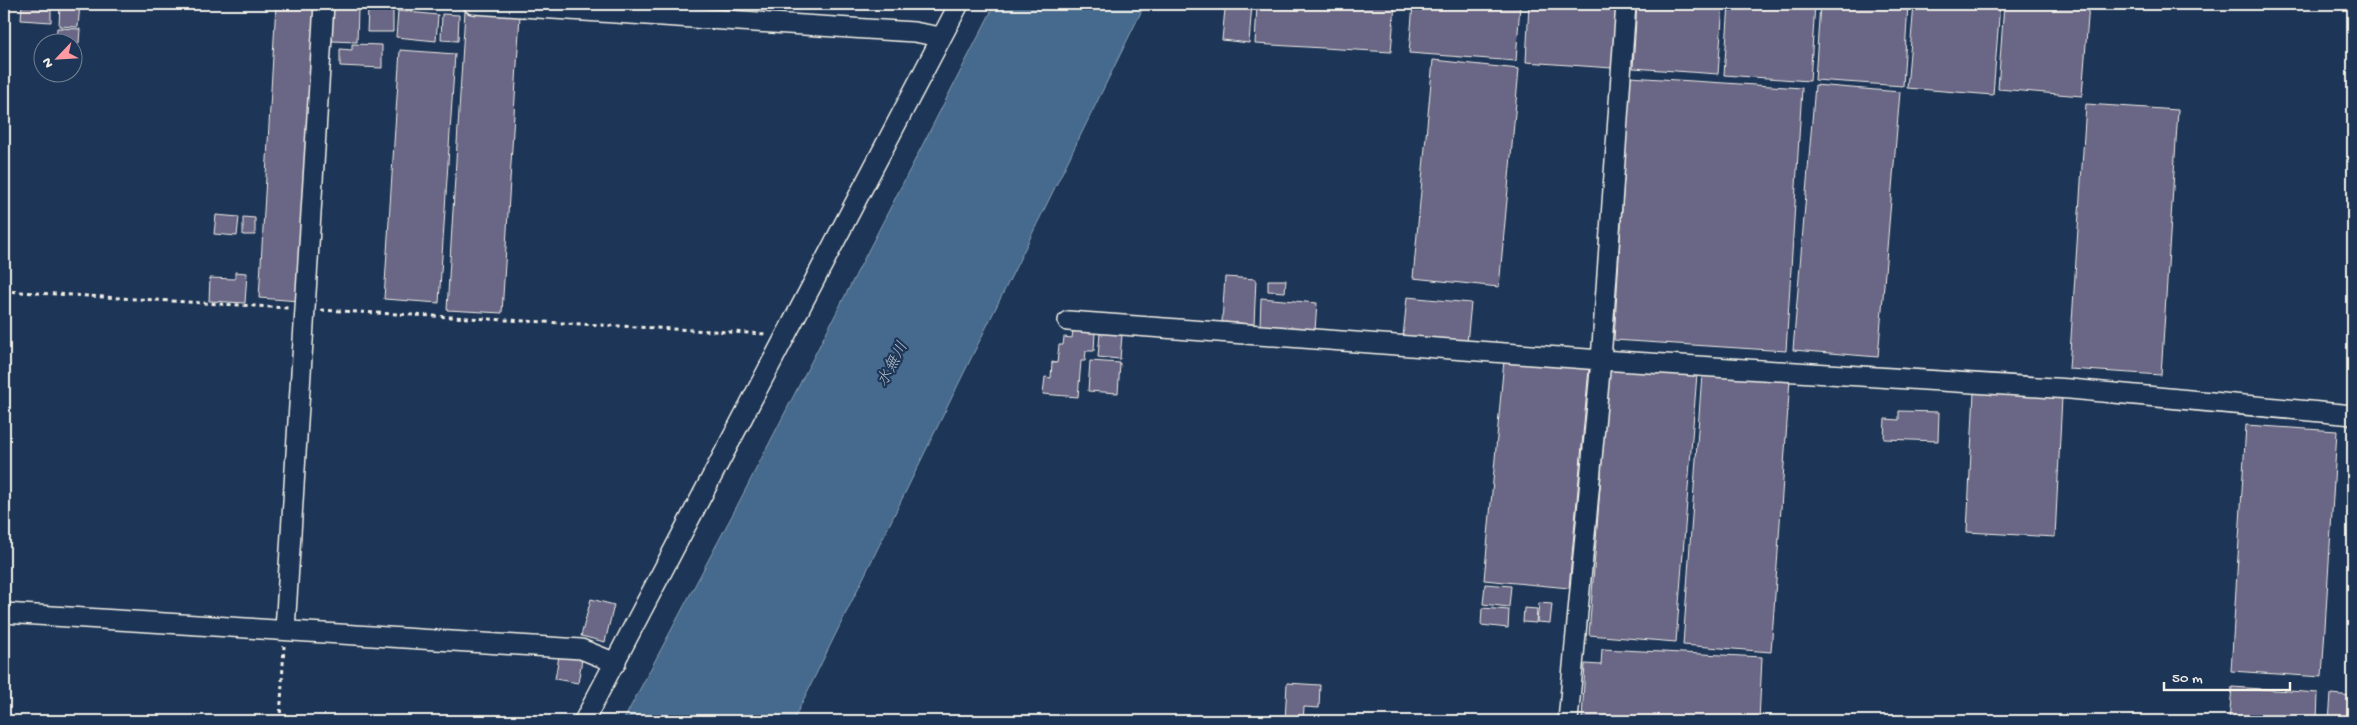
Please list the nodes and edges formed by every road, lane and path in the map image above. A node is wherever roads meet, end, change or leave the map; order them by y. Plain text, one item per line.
1 (324, 4) edge
2 (473, 4) edge
3 (959, 4) edge
4 (1626, 4) edge
5 (942, 38) junction
6 (4, 291) edge
7 (305, 309) junction
8 (1068, 321) dead end
9 (784, 335) junction
10 (1601, 360) junction
11 (2353, 414) edge
12 (4, 613) edge
13 (285, 630) junction
14 (616, 663) junction
15 (280, 721) edge
16 (584, 721) edge
17 (1568, 721) edge

1 - 7 street
2 - 5 street
3 - 5 street
4 - 10 street
5 - 9 street
6 - 7 path
7 - 9 path
7 - 13 street
8 - 10 street
9 - 14 street
10 - 11 street
10 - 17 street
12 - 13 street
13 - 14 street
13 - 15 path
14 - 16 street

